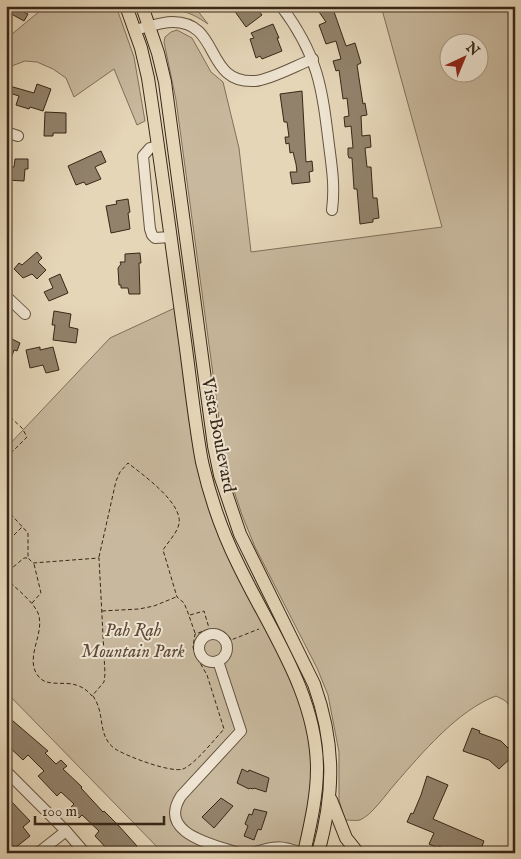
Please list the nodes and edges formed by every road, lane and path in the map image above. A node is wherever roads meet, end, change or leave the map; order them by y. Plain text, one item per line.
1 (126, 6) edge
2 (142, 6) edge
3 (281, 6) edge
4 (149, 26) junction
5 (135, 30) junction
6 (313, 59) junction
7 (6, 132) edge
8 (18, 136) dead end
9 (158, 146) junction
10 (332, 210) dead end
11 (170, 237) junction
12 (6, 296) edge
13 (25, 314) dead end
14 (8, 415) dead end
15 (6, 458) edge
16 (6, 509) edge
17 (23, 527) junction
18 (14, 535) dead end
19 (28, 558) junction
20 (99, 558) junction
21 (34, 563) junction
22 (6, 574) edge
23 (12, 576) dead end
24 (6, 578) edge
25 (177, 596) junction
26 (32, 604) junction
27 (102, 611) junction
28 (190, 615) junction
29 (261, 628) dead end
30 (210, 629) junction
31 (195, 634) junction
32 (218, 661) dead end
33 (92, 696) junction
34 (6, 771) edge
35 (330, 795) junction
36 (66, 831) junction
37 (320, 852) edge
38 (38, 853) edge
39 (85, 853) edge
40 (238, 853) edge
41 (253, 853) edge
42 (303, 853) edge
43 (358, 853) edge

1 - 5 main road, Vista Boulevard
2 - 4 main road, Vista Boulevard
3 - 6 street
4 - 5 street
4 - 6 street
4 - 35 main road, Vista Boulevard
5 - 9 main road, Vista Boulevard
6 - 10 street
7 - 8 street
9 - 11 main road, Vista Boulevard
9 - 11 street
11 - 42 main road, Vista Boulevard
12 - 13 street
14 - 15 path
16 - 17 path
17 - 18 path
17 - 19 path
19 - 21 path
19 - 22 path
20 - 21 path
20 - 25 path
20 - 27 path
21 - 26 path
22 - 23 path
24 - 26 path
25 - 27 path
25 - 28 path
26 - 33 path
27 - 33 path
28 - 30 path
28 - 31 path
29 - 30 path
30 - 31 path
31 - 33 path
32 - 40 street
34 - 36 street
35 - 37 main road, Vista Boulevard
35 - 43 main road
36 - 38 street
36 - 39 street
37 - 42 street
41 - 42 street

